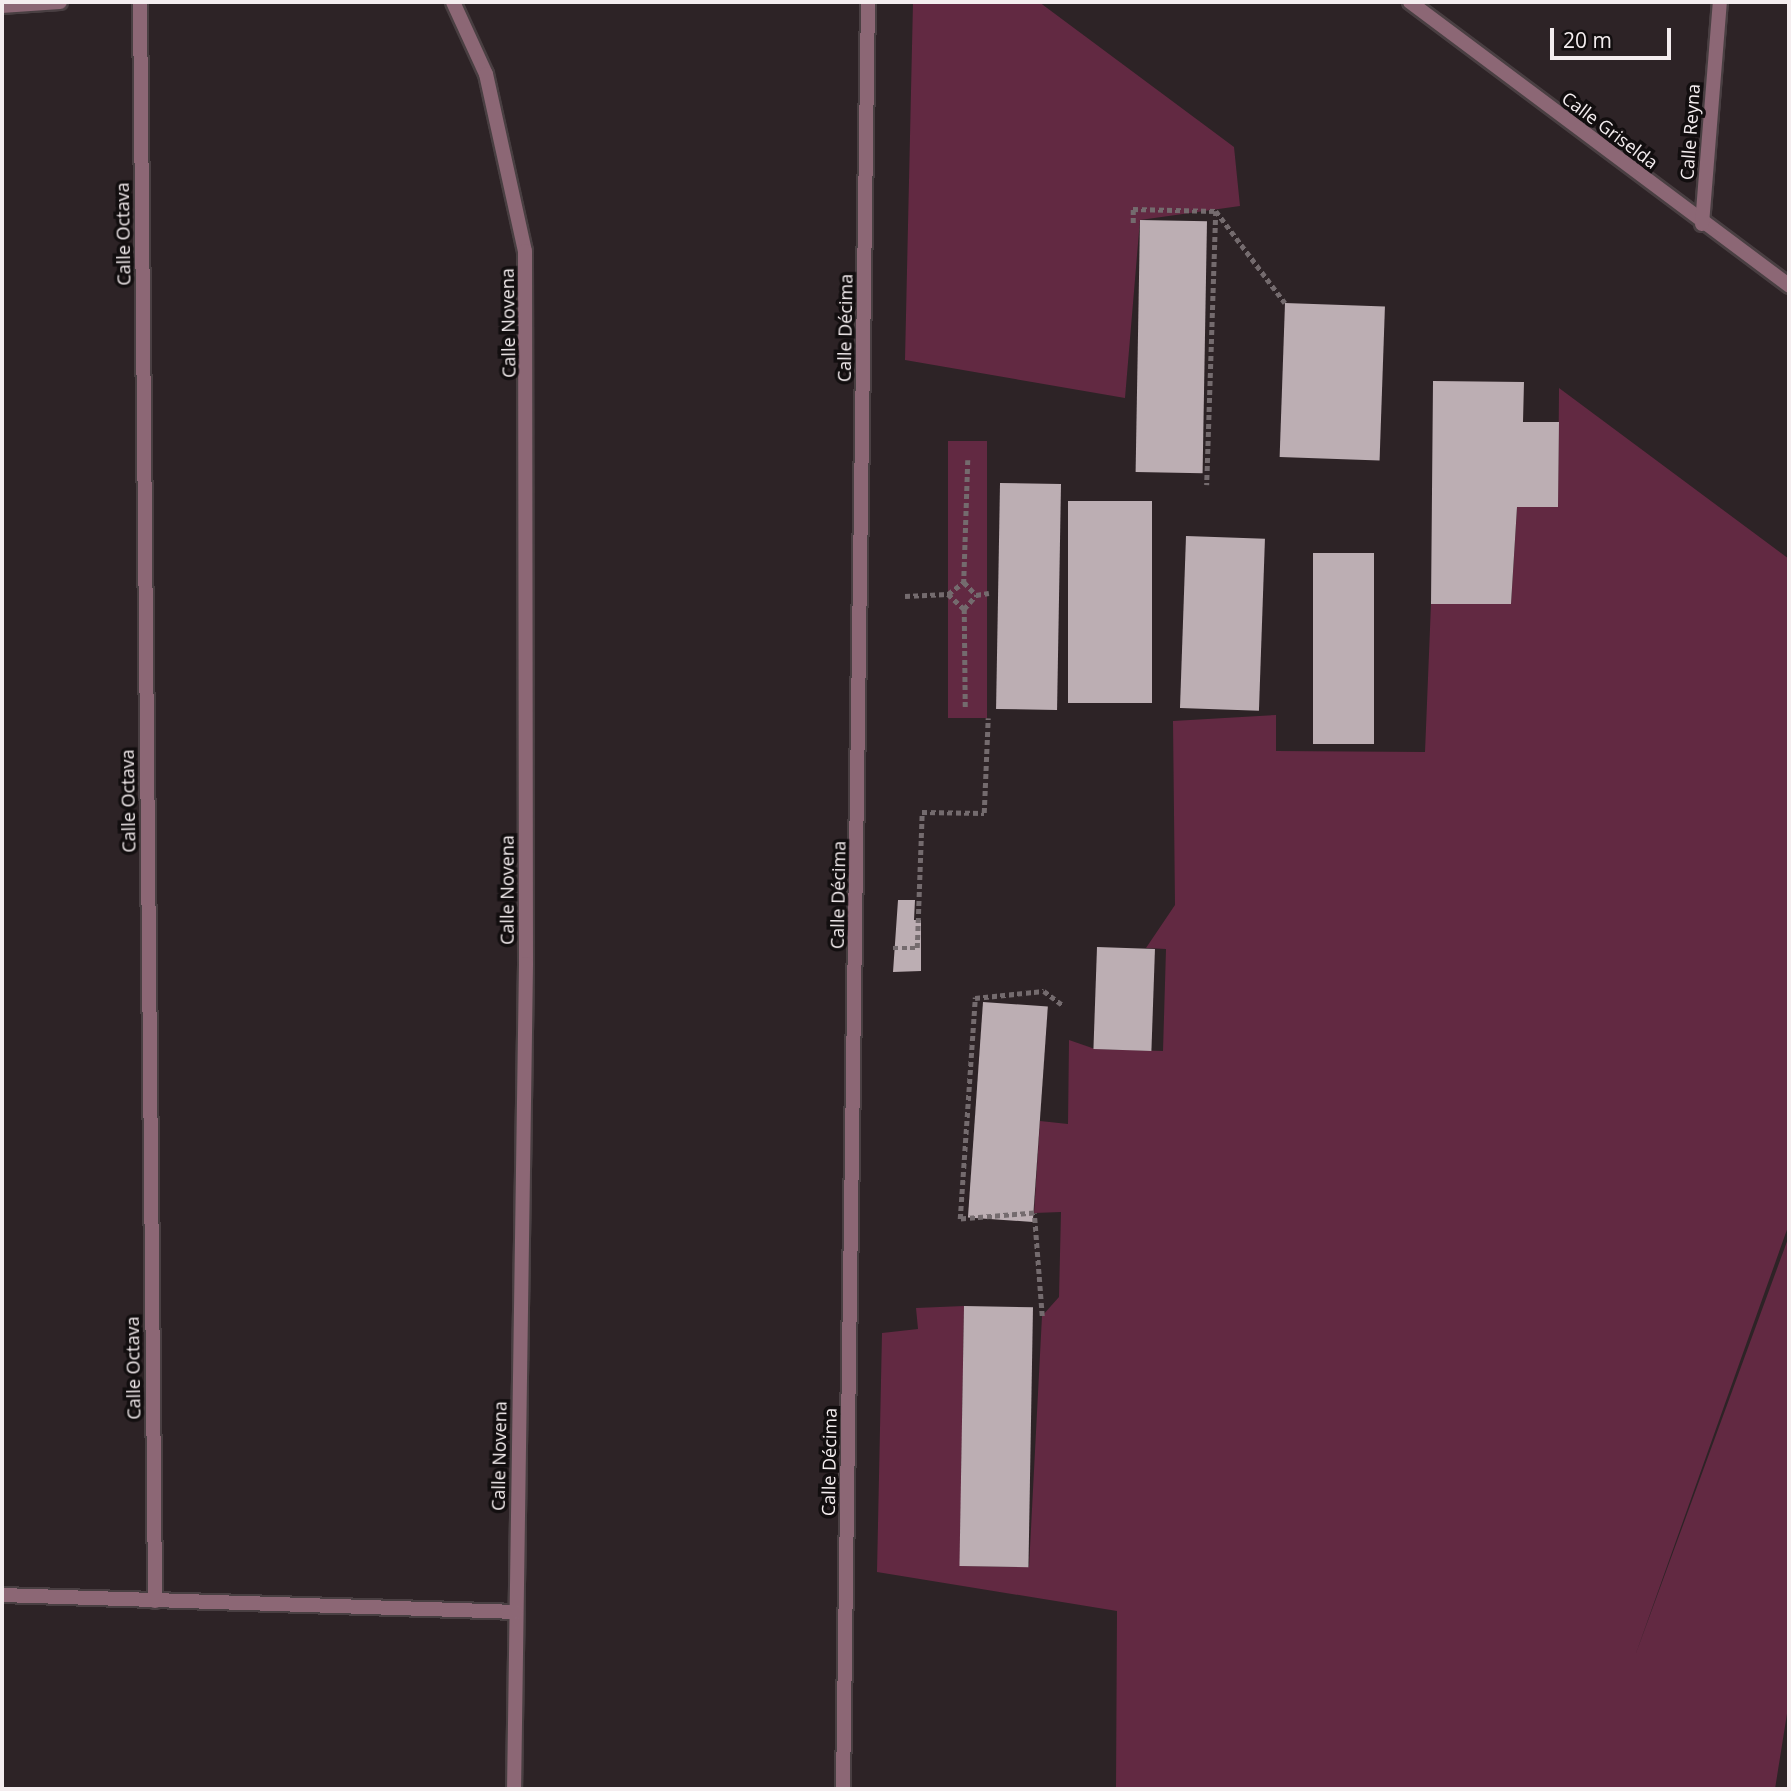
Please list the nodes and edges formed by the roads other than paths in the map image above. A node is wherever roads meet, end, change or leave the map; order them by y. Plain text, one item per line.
1 (60, 2) edge
2 (140, 2) edge
3 (453, 2) edge
4 (868, 2) edge
5 (1410, 2) edge
6 (1720, 2) edge
7 (2, 6) edge
8 (1702, 224) junction
9 (1789, 286) edge
10 (2, 1595) edge
11 (155, 1601) junction
12 (516, 1612) junction
13 (514, 1789) edge
14 (844, 1789) edge

1 - 7 street
2 - 11 street, Calle Octava
3 - 12 street, Calle Novena
4 - 14 street, Calle Décima
5 - 8 street, Calle Griselda
6 - 8 street, Calle Reyna
8 - 9 street, Calle Griselda
10 - 11 street
11 - 12 street
12 - 13 street, Calle Novena

